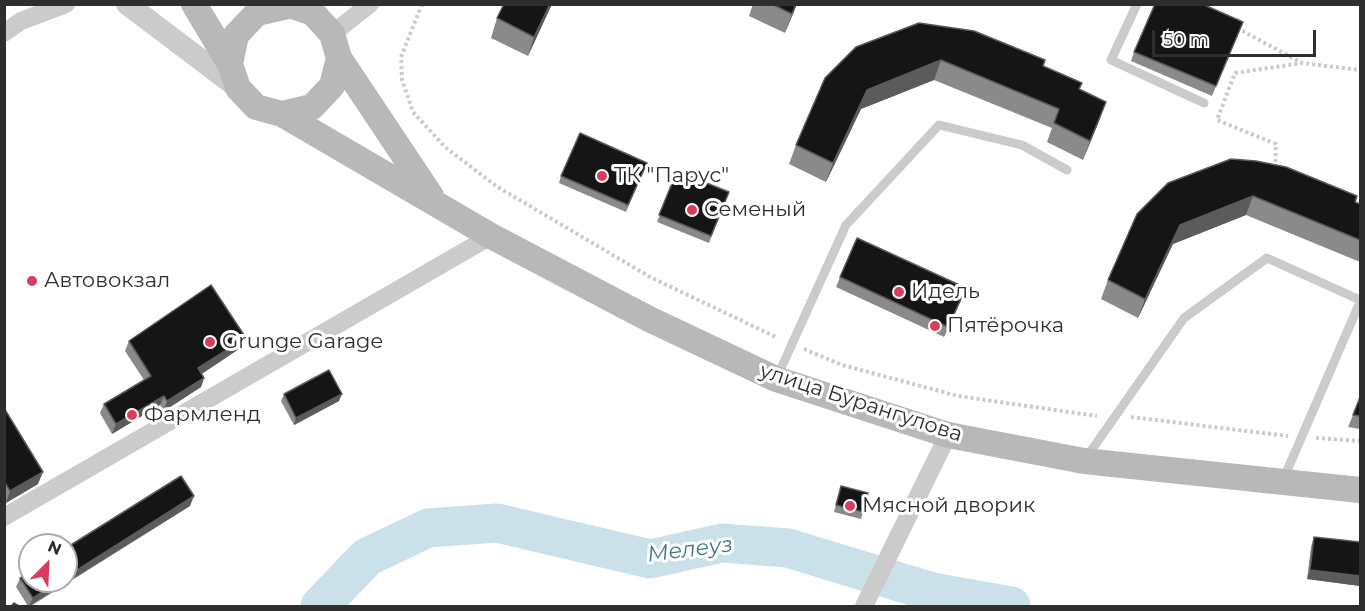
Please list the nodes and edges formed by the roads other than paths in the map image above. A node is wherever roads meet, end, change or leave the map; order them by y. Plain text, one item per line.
1 (66, 4) edge
2 (127, 4) edge
3 (194, 4) edge
4 (370, 4) edge
5 (1137, 4) edge
6 (287, 5) edge
7 (13, 18) edge
8 (4, 33) edge
9 (336, 46) junction
10 (230, 64) junction
11 (238, 88) junction
12 (1204, 103) dead end
13 (282, 114) junction
14 (1067, 170) dead end
15 (435, 201) junction
16 (491, 236) junction
17 (1360, 301) edge
18 (776, 379) junction
19 (948, 435) junction
20 (1084, 461) junction
21 (1282, 482) junction
22 (1360, 490) edge
23 (4, 517) edge
24 (864, 606) edge

1 - 7 street
2 - 11 street
3 - 10 main road
4 - 9 street
5 - 12 lane
6 - 9 main road, улица Бурангулова
6 - 10 main road, улица Бурангулова
7 - 8 street
9 - 13 main road
9 - 15 main road, улица Бурангулова
10 - 11 main road
11 - 13 main road, улица Бурангулова
13 - 15 main road, улица Бурангулова
14 - 18 lane
15 - 16 main road, улица Бурангулова
16 - 18 main road, улица Бурангулова
16 - 23 street
17 - 20 lane
17 - 21 lane
18 - 19 main road, улица Бурангулова
19 - 20 main road, улица Бурангулова
19 - 24 street
20 - 21 main road, улица Бурангулова
21 - 22 main road, улица Бурангулова

